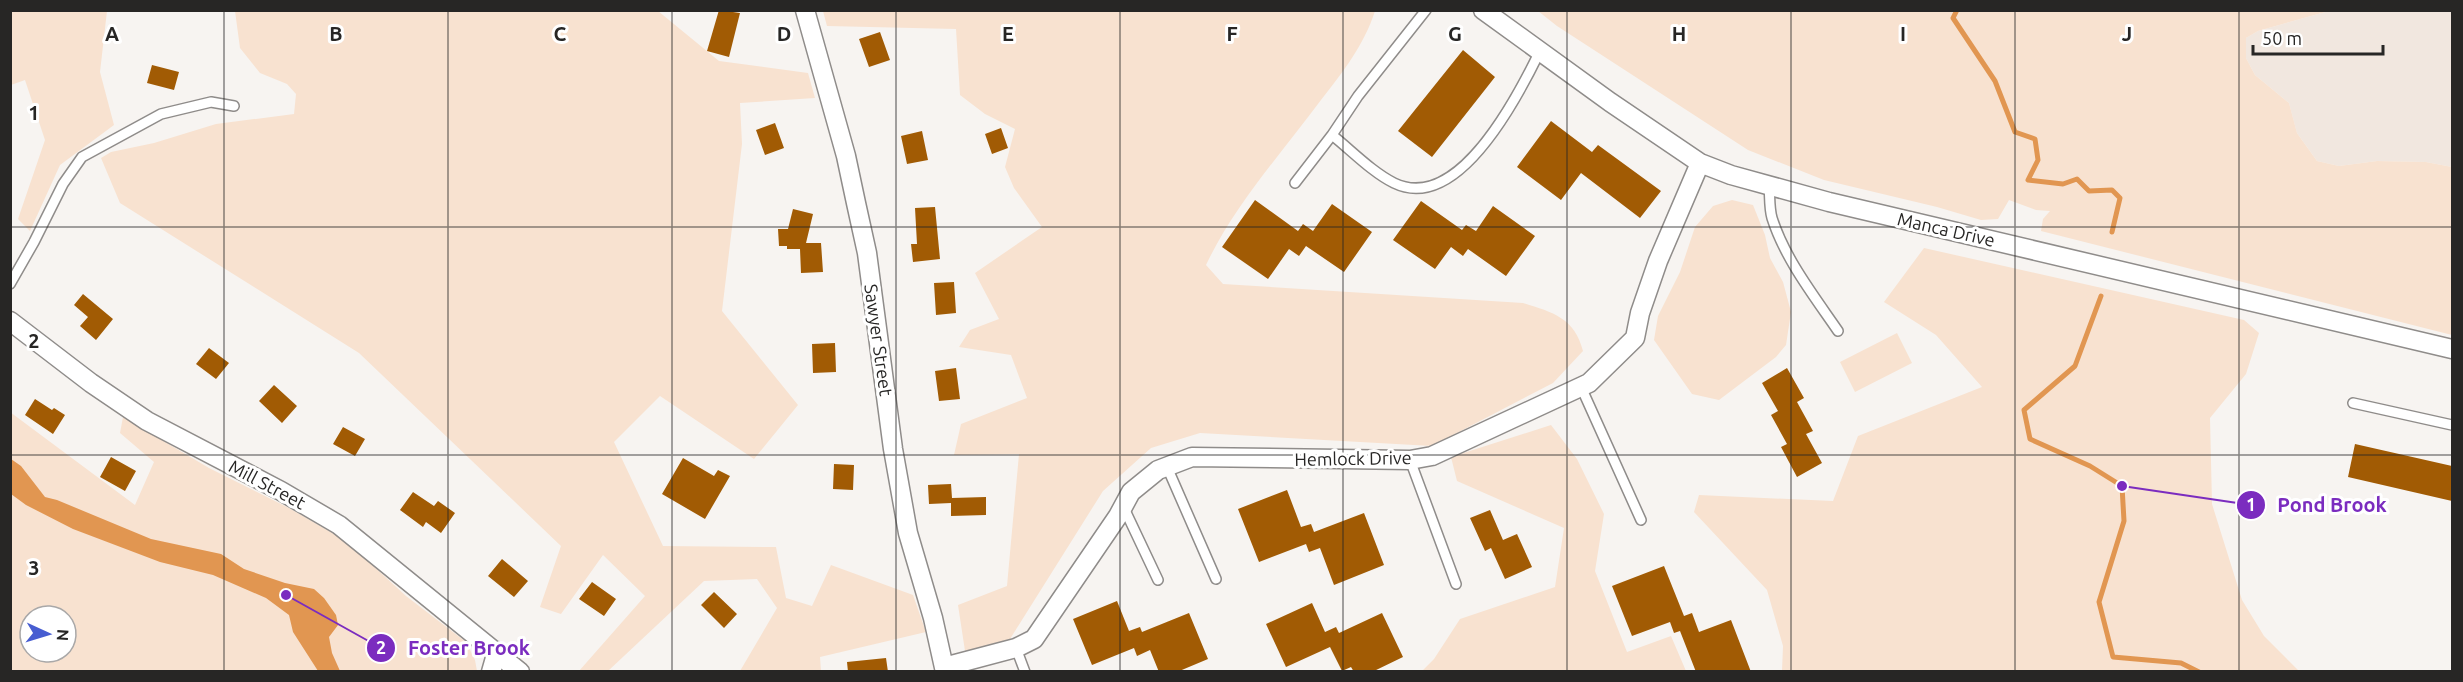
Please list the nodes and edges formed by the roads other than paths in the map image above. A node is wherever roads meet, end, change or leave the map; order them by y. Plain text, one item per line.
1 (806, 10) edge
2 (1426, 10) edge
3 (1483, 10) edge
4 (1539, 52) junction
5 (234, 106) dead end
6 (1332, 135) junction
7 (1700, 163) junction
8 (1295, 183) dead end
9 (1769, 185) junction
10 (10, 284) edge
11 (10, 321) edge
12 (1838, 331) dead end
13 (2452, 349) edge
14 (1581, 387) junction
15 (2353, 403) dead end
16 (2452, 425) edge
17 (1410, 460) junction
18 (1167, 467) junction
19 (1123, 506) junction
20 (1641, 520) dead end
21 (1216, 579) dead end
22 (1158, 580) dead end
23 (1456, 584) dead end
24 (1016, 648) junction
25 (497, 651) junction
26 (944, 669) edge
27 (491, 672) edge
28 (520, 672) edge
29 (1025, 672) edge

1 - 26 street, Sawyer Street
2 - 6 lane
3 - 4 street, Manca Drive
4 - 6 lane
4 - 7 street, Manca Drive
5 - 10 lane
6 - 8 lane
7 - 9 street, Manca Drive
7 - 14 street, Hemlock Drive
9 - 12 lane
9 - 13 street, Manca Drive
11 - 25 street, Mill Street
14 - 17 street, Hemlock Drive
14 - 20 lane
15 - 16 lane
17 - 18 street, Hemlock Drive
17 - 23 lane
18 - 19 street, Hemlock Drive
18 - 21 lane
19 - 22 lane
19 - 24 street, Hemlock Drive
24 - 26 street, Hemlock Drive
24 - 29 lane
25 - 27 street
25 - 28 street, Mill Street

